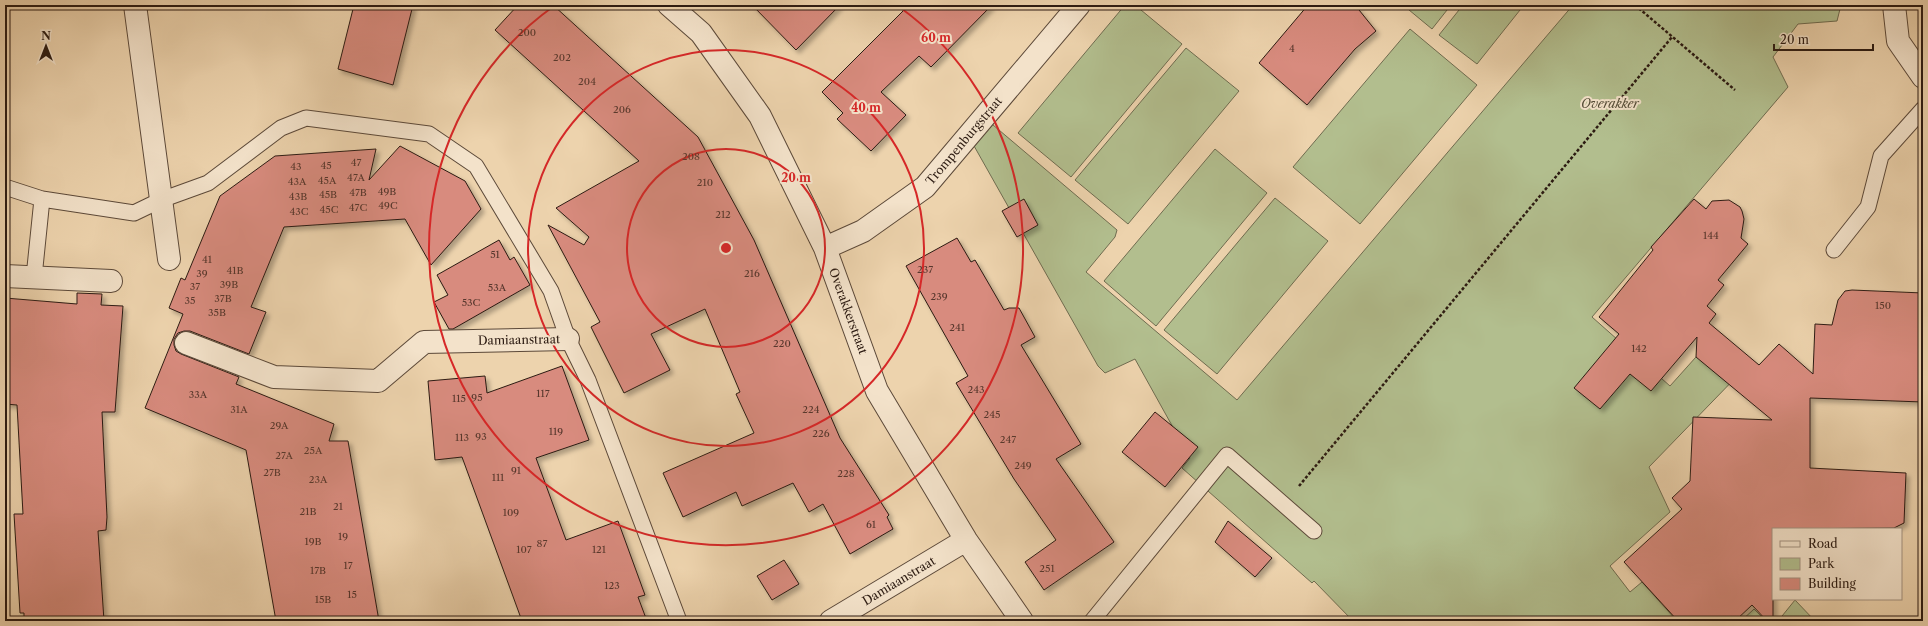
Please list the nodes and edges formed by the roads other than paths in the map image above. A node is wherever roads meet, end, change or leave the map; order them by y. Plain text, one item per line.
1 (135, 5) edge
2 (670, 5) edge
3 (1079, 5) edge
4 (1894, 5) edge
5 (1923, 77) edge
6 (1923, 109) edge
7 (5, 187) edge
8 (42, 199) junction
9 (161, 200) junction
10 (825, 248) junction
11 (1834, 250) dead end
12 (169, 259) dead end
13 (5, 276) edge
14 (34, 277) junction
15 (110, 281) dead end
16 (568, 339) junction
17 (186, 343) dead end
18 (1314, 531) dead end
19 (966, 540) junction
20 (679, 621) edge
21 (831, 621) edge
22 (1022, 621) edge
23 (1092, 621) edge

1 - 9 street
2 - 10 street, Overakkerstraat
3 - 10 street, Trompenburgstraat
4 - 5 street
6 - 11 lane
7 - 8 lane
8 - 9 lane
8 - 14 lane
9 - 12 street
9 - 16 lane
10 - 19 street, Overakkerstraat
13 - 14 street
14 - 15 street
16 - 17 street, Damiaanstraat
16 - 20 lane, Damiaanstraat
18 - 23 lane
19 - 21 street, Damiaanstraat
19 - 22 street, Overakkerstraat

